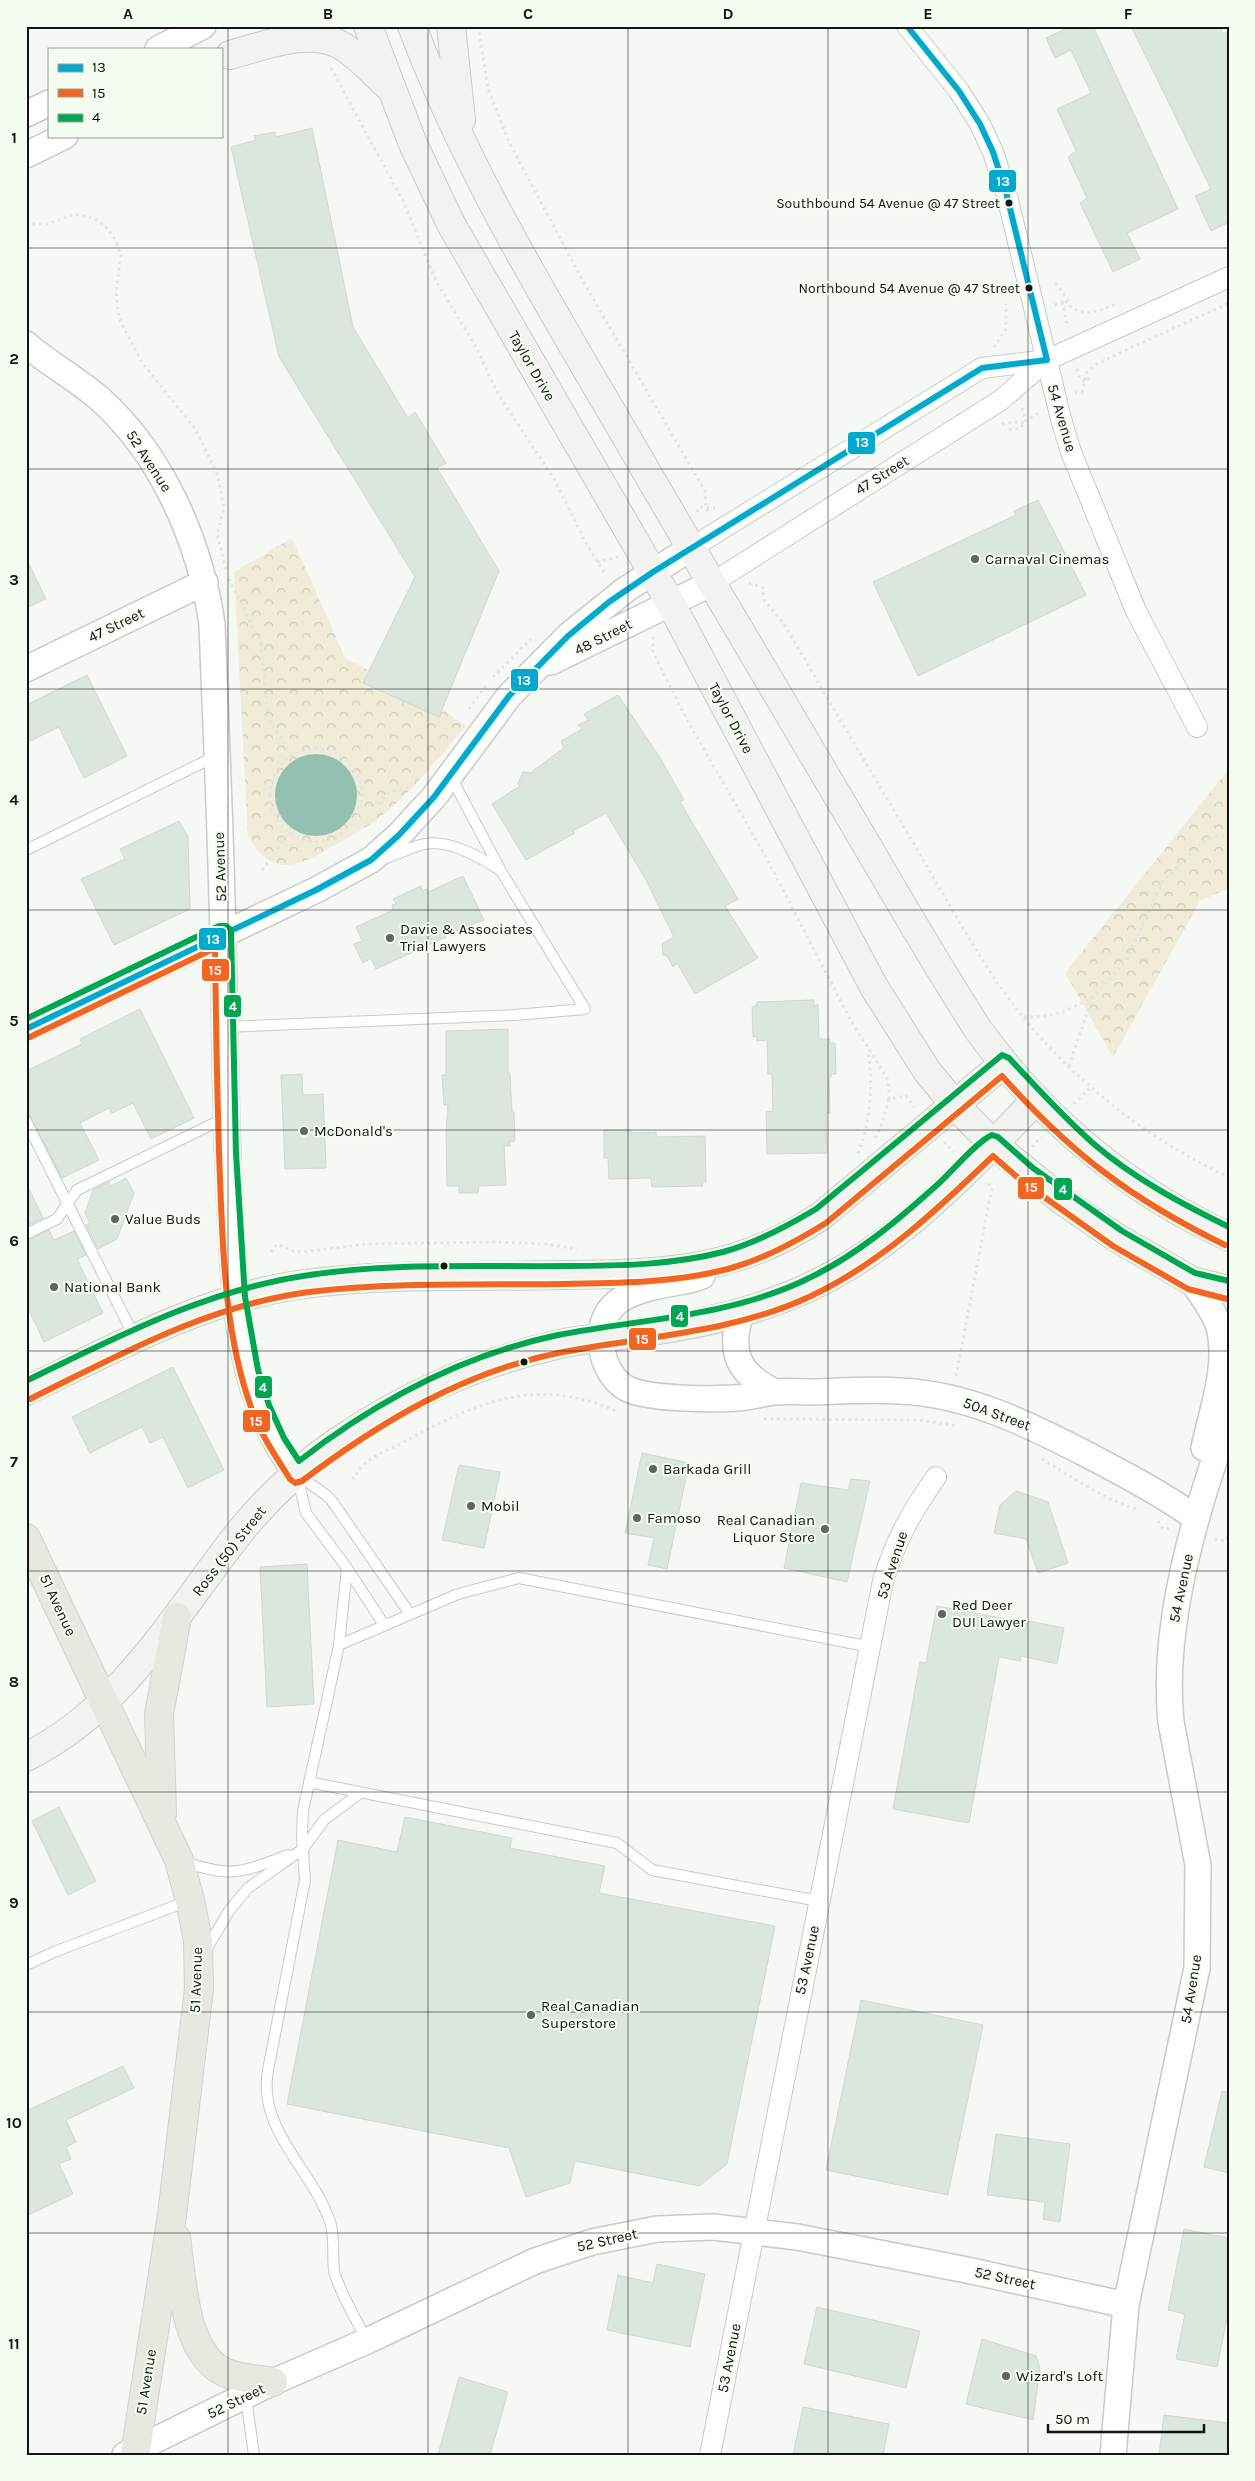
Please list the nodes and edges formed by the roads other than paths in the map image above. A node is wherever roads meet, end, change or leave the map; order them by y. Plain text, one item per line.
1 (203, 26) edge
2 (288, 26) edge
3 (368, 26) edge
4 (412, 26) edge
5 (451, 26) edge
6 (906, 26) edge
7 (160, 48) edge
8 (226, 57) edge
9 (392, 90) junction
10 (48, 103) edge
11 (26, 114) edge
12 (61, 138) edge
13 (463, 141) junction
14 (26, 155) edge
15 (1229, 277) edge
16 (26, 344) edge
17 (1047, 360) junction
18 (691, 548) junction
19 (652, 572) junction
20 (205, 582) junction
21 (712, 583) junction
22 (671, 604) junction
23 (26, 669) edge
24 (535, 669) junction
25 (1197, 727) dead end
26 (216, 756) junction
27 (451, 777) junction
28 (26, 850) edge
29 (371, 860) junction
30 (501, 871) junction
31 (223, 934) junction
32 (225, 1027) junction
33 (26, 1029) edge
34 (1003, 1064) junction
35 (1036, 1100) junction
36 (954, 1104) junction
37 (226, 1117) junction
38 (26, 1121) edge
39 (993, 1144) junction
40 (68, 1206) junction
41 (26, 1234) edge
42 (1229, 1237) edge
43 (736, 1259) junction
44 (1192, 1281) junction
45 (1229, 1290) edge
46 (236, 1299) junction
47 (741, 1313) junction
48 (600, 1338) junction
49 (135, 1339) junction
50 (26, 1390) edge
51 (775, 1392) junction
52 (1229, 1418) edge
53 (297, 1474) junction
54 (936, 1477) dead end
55 (1202, 1492) junction
56 (1196, 1518) junction
57 (26, 1538) edge
58 (32, 1566) edge
59 (346, 1568) junction
60 (410, 1614) junction
61 (177, 1617) junction
62 (384, 1625) junction
63 (338, 1645) junction
64 (871, 1647) junction
65 (103, 1703) junction
66 (26, 1756) edge
67 (309, 1782) junction
68 (360, 1793) junction
69 (163, 1826) junction
70 (303, 1849) junction
71 (179, 1860) junction
72 (190, 1900) junction
73 (819, 1901) junction
74 (199, 1962) junction
75 (26, 1965) edge
76 (172, 2215) junction
77 (754, 2231) junction
78 (1126, 2305) junction
79 (367, 2341) junction
80 (273, 2382) junction
81 (246, 2396) junction
82 (132, 2453) edge
83 (254, 2455) edge
84 (710, 2455) edge
85 (1113, 2455) edge

1 - 7 street
2 - 8 street
3 - 9 main road, Taylor Drive
4 - 13 main road
5 - 13 main road
6 - 17 street, 54 Avenue
8 - 9 main road
9 - 19 main road, Taylor Drive
10 - 11 street
12 - 14 street
13 - 18 main road
15 - 17 street, 47 Street
16 - 20 street, 52 Avenue
17 - 18 street, 47 Street
17 - 21 street, 47 Street
17 - 25 street, 54 Avenue
18 - 19 street, 48 Street
18 - 21 main road
19 - 22 main road, Taylor Drive
19 - 24 street, 48 Street
20 - 23 street, 47 Street
20 - 26 street, 52 Avenue
21 - 22 street, 48 Street
21 - 34 main road
22 - 24 street, 48 Street
22 - 36 main road, Taylor Drive
24 - 27 street, 48 Street
26 - 28 lane
26 - 31 street, 52 Avenue
27 - 29 street, 48 Street
27 - 30 lane
29 - 30 lane
29 - 31 street, 48 Street
30 - 32 lane
31 - 32 street, 52 Avenue
31 - 33 street, 48 Street
32 - 37 street, 52 Avenue
34 - 35 main road
34 - 36 main road
35 - 39 main road, Ross (50) Street
35 - 42 main road
36 - 39 main road, Taylor Drive
36 - 43 main road
37 - 40 lane
37 - 46 street, 52 Avenue
38 - 40 lane
39 - 44 main road, Taylor Drive
39 - 47 main road, Ross (50) Street
40 - 41 lane
40 - 49 lane
43 - 46 main road
43 - 48 street
44 - 45 main road, Taylor Drive
44 - 55 street
46 - 49 main road
46 - 53 street, 52 Avenue
47 - 48 main road, Ross (50) Street
47 - 51 street
48 - 51 street, 50A Street
48 - 53 main road, Ross (50) Street
49 - 50 main road
51 - 56 street, 50A Street
52 - 55 street
53 - 59 lane
53 - 60 lane
53 - 61 main road, Ross (50) Street
54 - 64 street, 53 Avenue
55 - 56 street, 54 Avenue
56 - 78 street, 54 Avenue
57 - 58 main road, 51 Avenue
58 - 65 main road, 51 Avenue
59 - 62 lane
59 - 63 lane
60 - 62 lane
60 - 64 lane
61 - 65 main road, Ross (50) Street
61 - 69 main road
62 - 63 lane
63 - 67 lane
64 - 73 street, 53 Avenue
65 - 66 main road, Ross (50) Street
65 - 69 main road, 51 Avenue
67 - 68 lane
67 - 70 lane
68 - 70 lane
68 - 73 lane
69 - 71 main road, 51 Avenue
70 - 71 lane
70 - 74 lane
70 - 79 lane
71 - 72 main road, 51 Avenue
72 - 74 main road, 51 Avenue
72 - 75 lane
73 - 77 street, 53 Avenue
74 - 76 main road, 51 Avenue
76 - 80 main road
76 - 82 main road, 51 Avenue
77 - 78 street, 52 Street
77 - 79 street, 52 Street
77 - 84 street, 53 Avenue
78 - 85 street, 54 Avenue
79 - 80 street, 52 Street
80 - 81 street, 52 Street
81 - 82 street, 52 Street
81 - 83 lane

